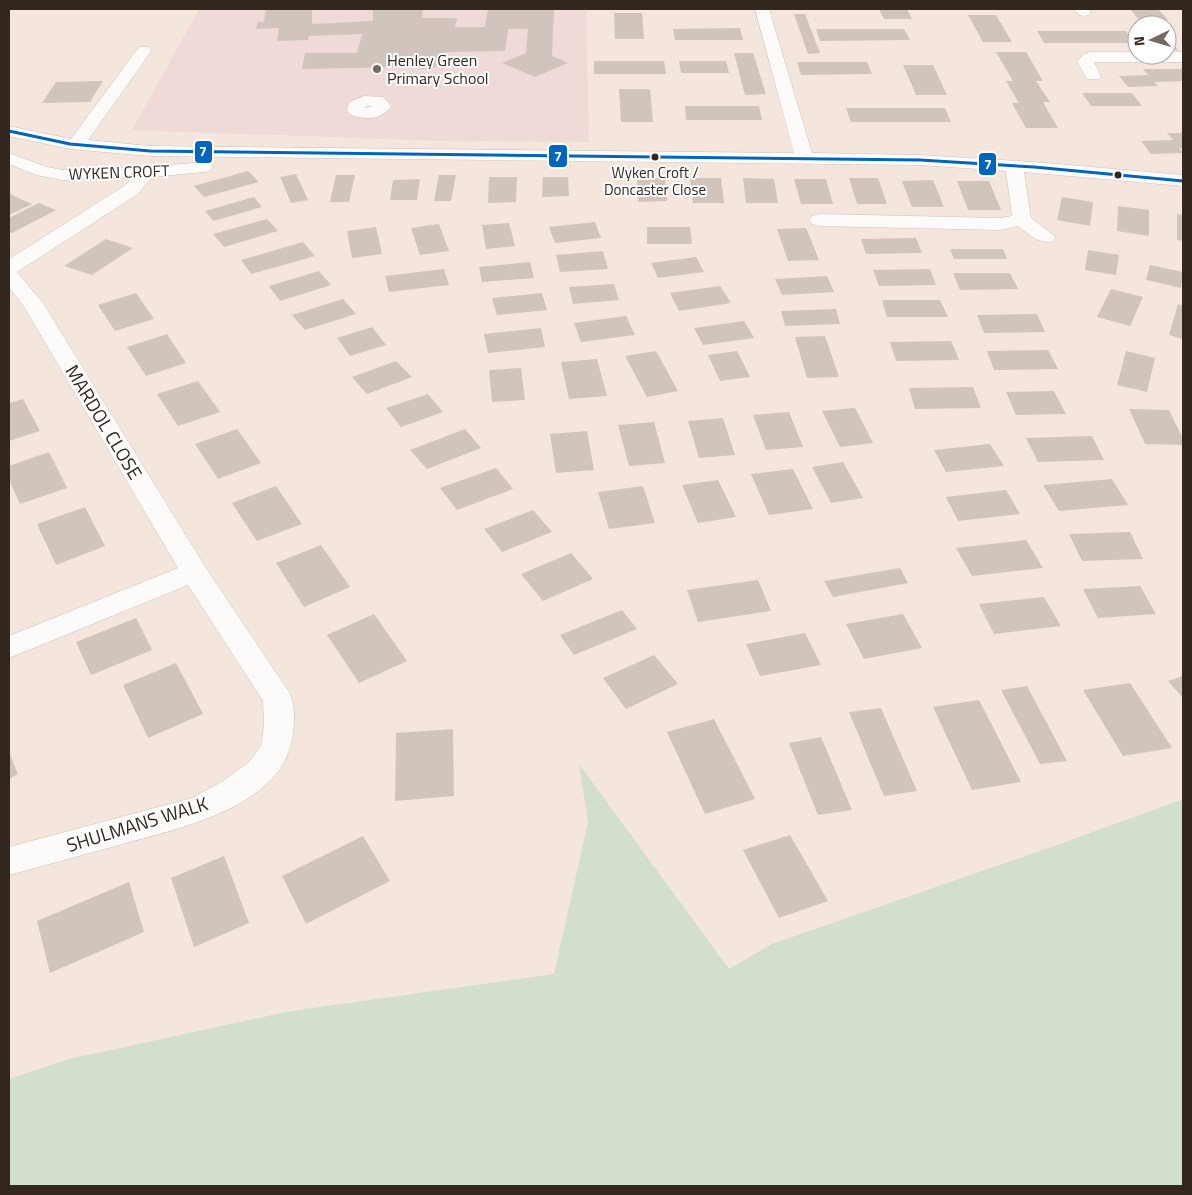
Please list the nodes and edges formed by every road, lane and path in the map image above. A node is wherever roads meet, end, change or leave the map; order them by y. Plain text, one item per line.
1 (762, 9) edge
2 (144, 50) dead end
3 (1183, 57) edge
4 (1093, 76) dead end
5 (9, 131) edge
6 (76, 144) junction
7 (226, 153) junction
8 (804, 157) junction
9 (9, 158) edge
10 (1014, 166) junction
11 (147, 172) junction
12 (1183, 181) edge
13 (819, 220) dead end
14 (1022, 220) junction
15 (1046, 237) dead end
16 (9, 268) edge
17 (9, 275) edge
18 (194, 572) junction
19 (9, 647) edge
20 (276, 749) joint
21 (9, 861) edge

1 - 8 street
2 - 6 street
3 - 4 street
5 - 6 street, WYKEN CROFT
6 - 7 street, WYKEN CROFT
7 - 8 street, WYKEN CROFT
7 - 11 street, WYKEN CROFT
8 - 10 street, WYKEN CROFT
9 - 11 street, WYKEN CROFT
10 - 12 street, WYKEN CROFT
10 - 14 street
11 - 16 street
13 - 14 street
14 - 15 street
17 - 18 street, MARDOL CLOSE
18 - 19 street
18 - 20 street, MARDOL CLOSE
20 - 21 street, SHULMANS WALK

